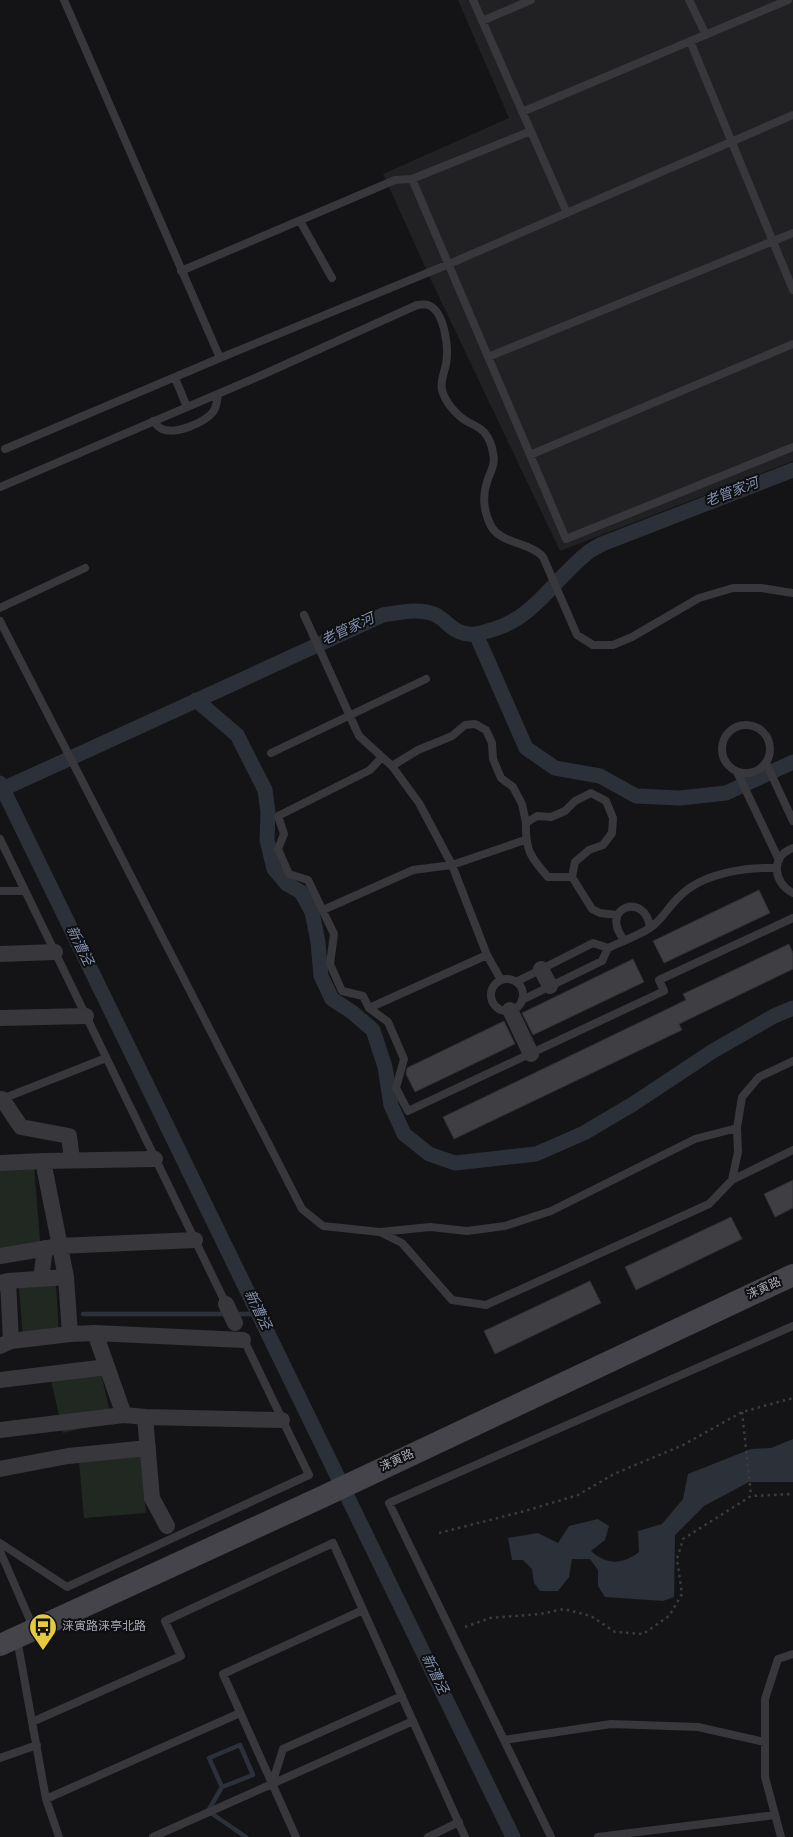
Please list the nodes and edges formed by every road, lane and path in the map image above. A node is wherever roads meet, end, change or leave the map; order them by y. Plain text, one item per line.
1 (64, 0) edge
2 (473, 0) edge
3 (531, 0) edge
4 (689, 0) edge
5 (788, 0) edge
6 (482, 21) junction
7 (706, 35) junction
8 (690, 41) junction
9 (522, 112) junction
10 (793, 115) edge
11 (531, 131) junction
12 (732, 141) junction
13 (412, 179) junction
14 (567, 213) junction
15 (300, 221) junction
16 (793, 233) edge
17 (773, 241) junction
18 (449, 264) junction
19 (181, 271) junction
20 (332, 278) dead end
21 (793, 290) edge
22 (793, 344) edge
23 (488, 357) junction
24 (220, 358) junction
25 (175, 378) junction
26 (218, 394) junction
27 (187, 407) junction
28 (153, 421) junction
29 (793, 447) edge
30 (5, 450) dead end
31 (530, 455) junction
32 (0, 487) edge
33 (85, 568) dead end
34 (793, 593) edge
35 (0, 608) edge
36 (304, 615) dead end
37 (0, 621) edge
38 (426, 679) dead end
39 (350, 716) junction
40 (271, 753) dead end
41 (382, 757) junction
42 (766, 763) junction
43 (392, 766) junction
44 (738, 772) junction
45 (793, 821) edge
46 (526, 823) junction
47 (0, 839) edge
48 (525, 840) junction
49 (793, 848) edge
50 (778, 864) junction
51 (452, 865) junction
52 (572, 877) junction
53 (0, 891) edge
54 (25, 891) junction
55 (793, 893) edge
56 (323, 910) junction
57 (617, 915) junction
58 (793, 918) edge
59 (650, 928) junction
60 (624, 940) junction
61 (608, 948) junction
62 (55, 952) junction
63 (0, 954) edge
64 (487, 955) junction
65 (541, 969) junction
66 (501, 980) junction
67 (516, 982) junction
68 (550, 986) junction
69 (516, 1005) junction
70 (369, 1008) junction
71 (86, 1016) junction
72 (0, 1018) edge
73 (531, 1054) junction
74 (106, 1058) junction
75 (793, 1061) edge
76 (1, 1100) edge
77 (737, 1128) junction
78 (793, 1150) edge
79 (155, 1159) junction
80 (72, 1160) junction
81 (43, 1161) junction
82 (0, 1163) edge
83 (732, 1180) junction
84 (380, 1232) junction
85 (195, 1240) junction
86 (52, 1247) junction
87 (0, 1256) edge
88 (793, 1275) edge
89 (66, 1278) junction
90 (41, 1279) junction
91 (4, 1282) edge
92 (793, 1326) edge
93 (95, 1333) junction
94 (70, 1334) junction
95 (243, 1340) junction
96 (6, 1343) edge
97 (107, 1368) junction
98 (0, 1380) edge
99 (793, 1398) edge
100 (742, 1412) junction
101 (124, 1415) junction
102 (145, 1417) junction
103 (282, 1420) junction
104 (0, 1430) edge
105 (148, 1448) junction
106 (0, 1469) edge
107 (793, 1494) edge
108 (751, 1496) junction
109 (167, 1526) dead end
110 (439, 1533) dead end
111 (0, 1544) edge
112 (0, 1551) edge
113 (363, 1610) junction
114 (466, 1626) dead end
115 (17, 1637) edge
116 (793, 1654) edge
117 (402, 1696) junction
118 (240, 1713) junction
119 (413, 1721) junction
120 (32, 1722) junction
121 (504, 1740) junction
122 (765, 1742) junction
123 (37, 1745) junction
124 (0, 1758) edge
125 (272, 1784) junction
126 (46, 1799) junction
127 (776, 1815) junction
128 (459, 1822) junction
129 (59, 1837) edge
130 (153, 1837) edge
131 (296, 1837) edge
132 (428, 1837) edge
133 (465, 1837) edge
134 (550, 1837) edge
135 (598, 1837) edge
136 (781, 1837) edge

1 - 19 lane
2 - 6 lane
3 - 6 lane
4 - 7 lane
5 - 7 lane
6 - 9 lane
7 - 8 lane
8 - 9 lane
8 - 12 lane
9 - 11 lane
10 - 12 lane
11 - 13 lane
11 - 14 lane
12 - 14 lane
12 - 17 lane
13 - 15 lane
13 - 18 lane
14 - 18 lane
15 - 19 lane
15 - 20 lane
16 - 17 lane
17 - 21 lane
17 - 23 lane
18 - 23 lane
18 - 24 lane
19 - 24 lane
22 - 31 lane
23 - 31 lane
24 - 25 lane
25 - 27 lane
25 - 30 lane
26 - 27 lane
26 - 28 lane
26 - 34 lane
27 - 28 lane
28 - 32 lane
29 - 31 lane
33 - 35 lane
36 - 39 lane
37 - 84 lane
38 - 39 lane
39 - 40 lane
39 - 41 lane
41 - 43 lane
41 - 56 lane
42 - 44 lane
42 - 44 lane
42 - 45 lane
43 - 46 lane
43 - 51 lane
44 - 50 lane
46 - 48 lane
46 - 52 lane
47 - 54 lane
48 - 51 lane
48 - 52 lane
49 - 50 lane
50 - 55 lane
50 - 59 lane
51 - 56 lane
51 - 64 lane
52 - 57 lane
53 - 54 lane
54 - 62 lane
56 - 70 lane
57 - 59 lane
57 - 60 lane
58 - 73 lane
59 - 60 lane
60 - 61 lane
61 - 65 lane
61 - 68 lane
62 - 63 street
62 - 71 lane
64 - 66 lane
64 - 70 lane
65 - 67 lane
65 - 68 street
66 - 67 lane
66 - 69 lane
67 - 69 lane
68 - 69 lane
69 - 73 street
70 - 73 lane
71 - 72 street
71 - 74 lane
74 - 76 lane
74 - 79 lane
75 - 77 lane
76 - 80 street
77 - 83 lane
77 - 84 lane
78 - 83 lane
79 - 80 street
79 - 85 lane
80 - 81 street
81 - 82 street
81 - 86 street
83 - 84 lane
85 - 86 street
85 - 95 lane
86 - 87 street
86 - 89 street
86 - 90 street
88 - 115 street, 涞寅路
89 - 90 street
89 - 94 street
90 - 91 street
91 - 96 street
92 - 121 lane
93 - 94 street
93 - 95 street
93 - 97 street
94 - 96 street
95 - 103 lane
97 - 98 street
97 - 101 street
99 - 100 path
100 - 108 path
100 - 110 path
101 - 102 street
101 - 104 street
102 - 103 street
102 - 105 street
103 - 111 lane
105 - 106 street
105 - 109 street
107 - 108 path
108 - 114 path
112 - 115 lane
113 - 117 lane
113 - 118 lane
113 - 120 lane
115 - 120 lane
116 - 122 lane
117 - 119 lane
117 - 125 lane
118 - 125 lane
118 - 126 lane
119 - 125 lane
119 - 128 lane
120 - 123 lane
121 - 122 lane
121 - 134 lane
122 - 127 lane
123 - 124 lane
123 - 126 lane
125 - 130 lane
125 - 131 lane
126 - 129 lane
127 - 135 lane
127 - 136 lane
128 - 132 lane
128 - 133 lane

